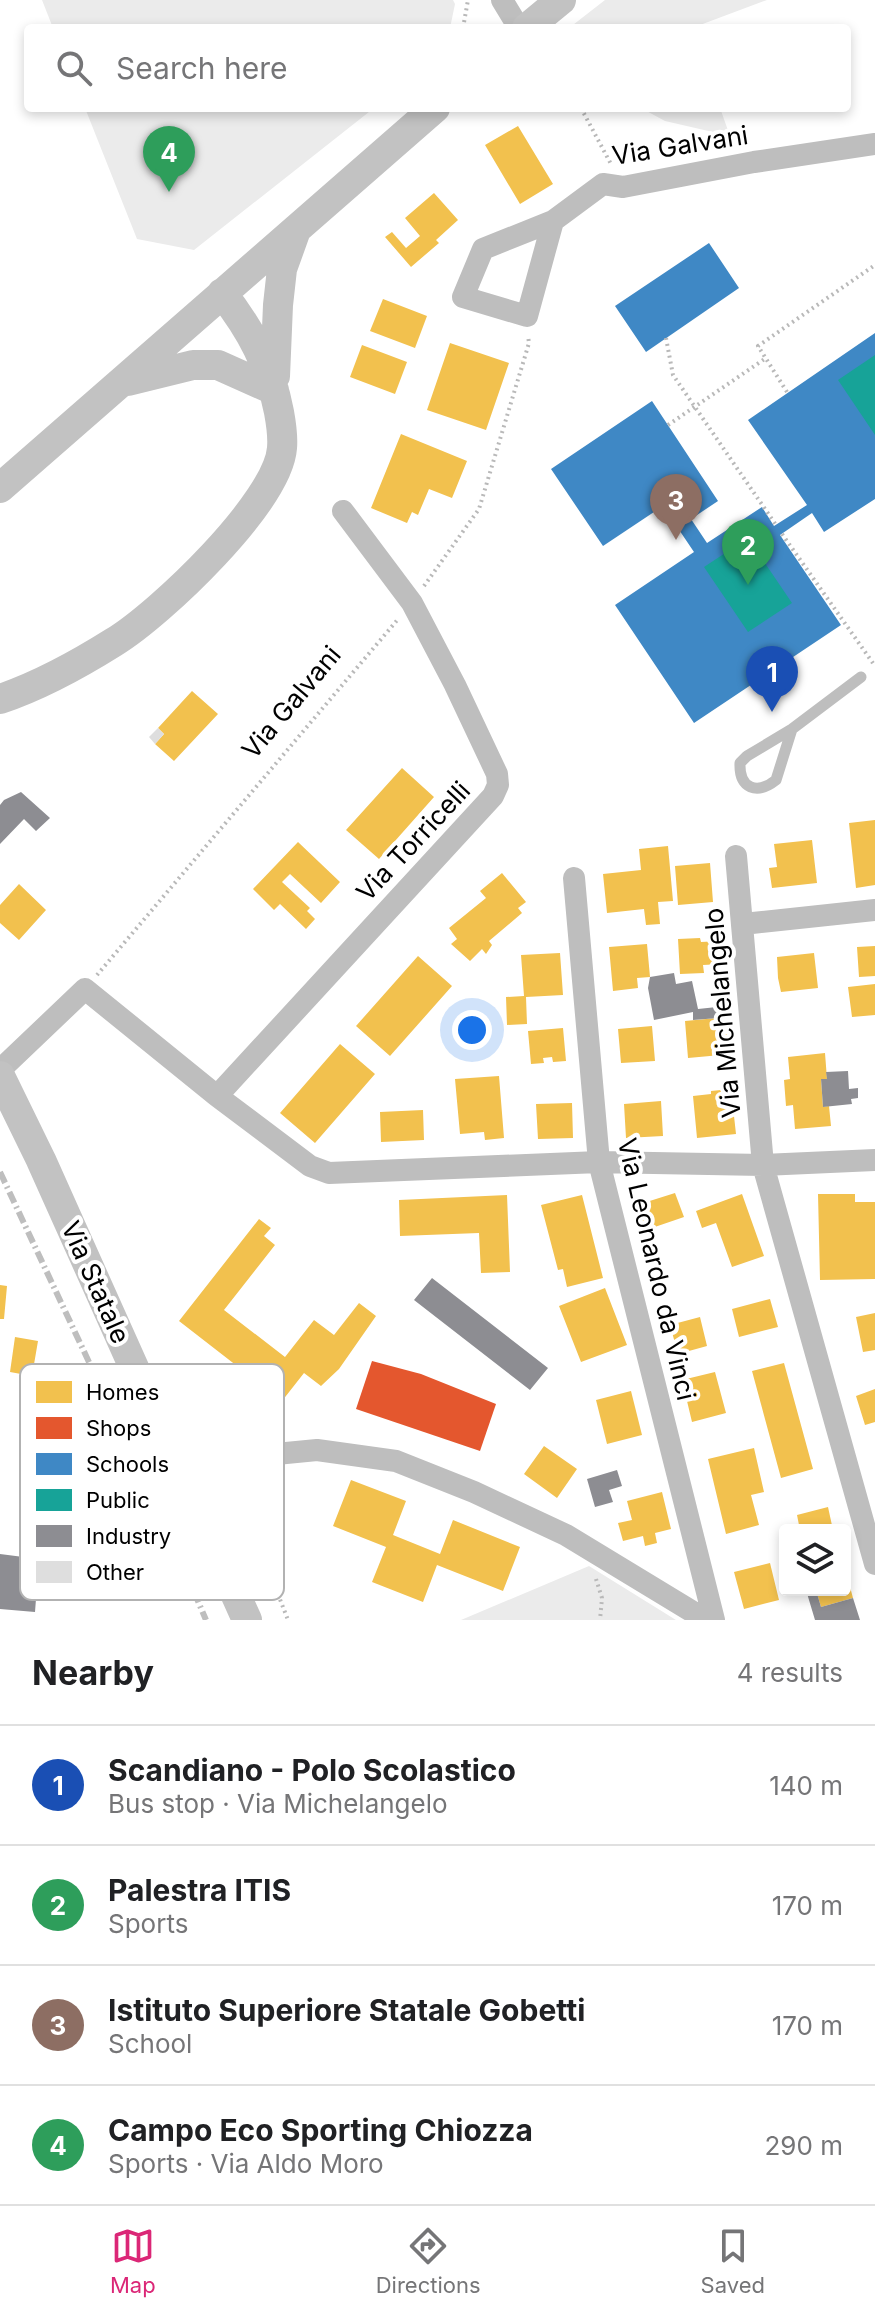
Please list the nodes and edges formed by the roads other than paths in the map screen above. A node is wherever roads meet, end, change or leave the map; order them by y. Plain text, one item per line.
1 (502, 0) edge
2 (561, 0) edge
3 (517, 24) edge
4 (532, 24) edge
5 (430, 112) edge
6 (875, 144) edge
7 (553, 221) junction
8 (297, 227) junction
9 (222, 293) junction
10 (119, 383) junction
11 (274, 390) junction
12 (0, 488) edge
13 (343, 511) dead end
14 (861, 677) dead end
15 (4, 699) edge
16 (792, 729) junction
17 (736, 856) dead end
18 (574, 878) dead end
19 (875, 910) edge
20 (743, 924) junction
21 (0, 1073) edge
22 (217, 1096) junction
23 (875, 1160) edge
24 (599, 1162) junction
25 (763, 1165) junction
26 (133, 1364) edge
27 (284, 1453) edge
28 (875, 1564) edge
29 (238, 1600) edge
30 (247, 1620) edge
31 (706, 1620) edge
32 (714, 1620) edge

1 - 3 street
2 - 4 main road
5 - 8 main road
6 - 7 street, Via Galvani
7 - 7 street, Via Galvani
8 - 9 main road
8 - 11 main road
9 - 10 main road
9 - 11 main road
10 - 11 main road
10 - 12 main road
11 - 15 main road
13 - 22 street, Via Torricelli
14 - 16 lane
16 - 16 lane
17 - 20 street, Via Michelangelo
18 - 24 street, Via Leonardo da Vinci
19 - 20 street
20 - 25 street, Via Michelangelo
21 - 22 street
21 - 26 main road, Via Statale
22 - 24 street
23 - 25 street
24 - 25 street
24 - 32 street, Via Leonardo da Vinci
25 - 28 street, Via Michelangelo
27 - 31 street
29 - 30 main road, Via Statale

